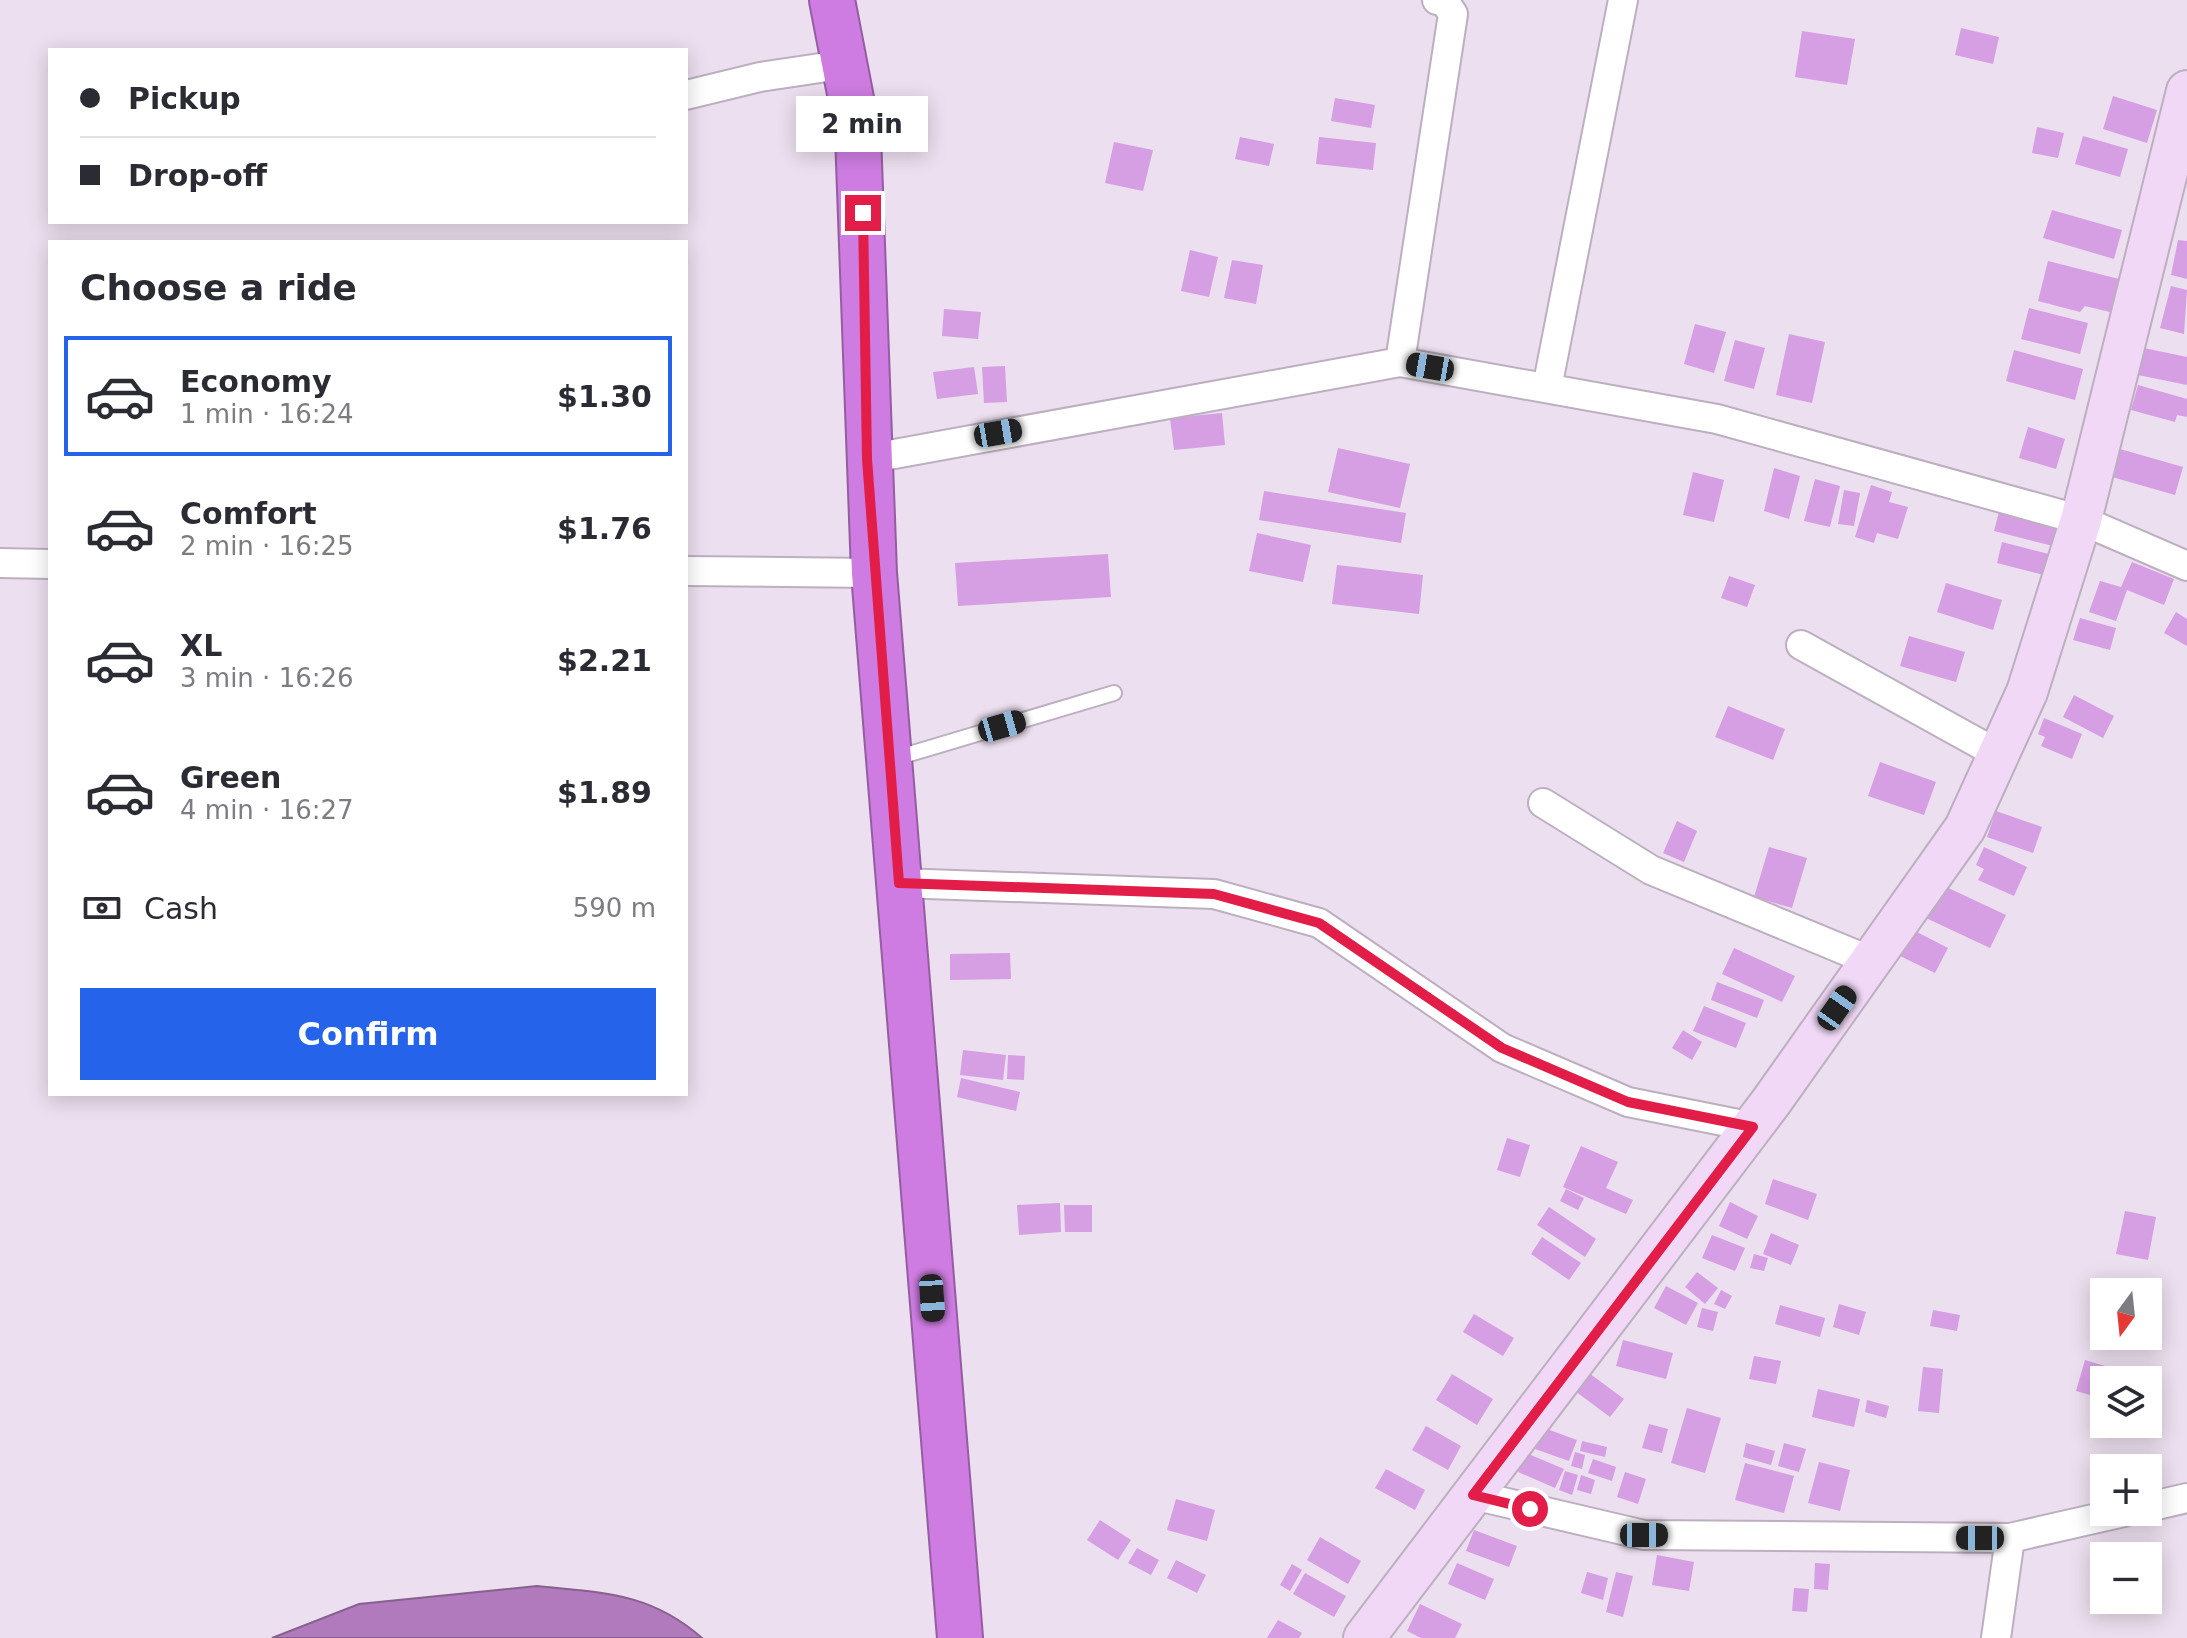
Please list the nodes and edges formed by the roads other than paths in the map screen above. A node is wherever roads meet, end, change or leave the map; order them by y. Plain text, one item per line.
1 (832, 0) edge
2 (1437, 0) edge
3 (1623, 0) edge
4 (847, 64) junction
5 (2187, 91) edge
6 (688, 95) edge
7 (1400, 362) junction
8 (1547, 388) junction
9 (867, 459) junction
10 (2081, 520) junction
11 (0, 563) edge
12 (48, 564) edge
13 (2187, 566) edge
14 (688, 571) edge
15 (874, 573) junction
16 (1801, 645) dead end
17 (1114, 693) dead end
18 (1998, 754) junction
19 (889, 760) junction
20 (1543, 803) dead end
21 (899, 883) junction
22 (1871, 961) junction
23 (1753, 1127) junction
24 (1473, 1495) junction
25 (2187, 1498) edge
26 (2162, 1504) edge
27 (2090, 1520) edge
28 (2010, 1538) junction
29 (960, 1638) edge
30 (1364, 1638) edge
31 (1996, 1638) edge

1 - 4 highway
2 - 7 street
3 - 8 street
4 - 6 street
4 - 9 highway
5 - 10 street
7 - 8 street
7 - 9 street
8 - 10 street
9 - 15 highway
10 - 13 street
10 - 18 street
11 - 12 street
14 - 15 street
15 - 19 highway
16 - 18 street
17 - 19 lane
18 - 22 street
19 - 21 highway
20 - 22 street
21 - 23 street
21 - 29 highway
22 - 23 street
23 - 24 street
24 - 28 street
24 - 30 street
25 - 26 street
27 - 28 street
28 - 31 street

